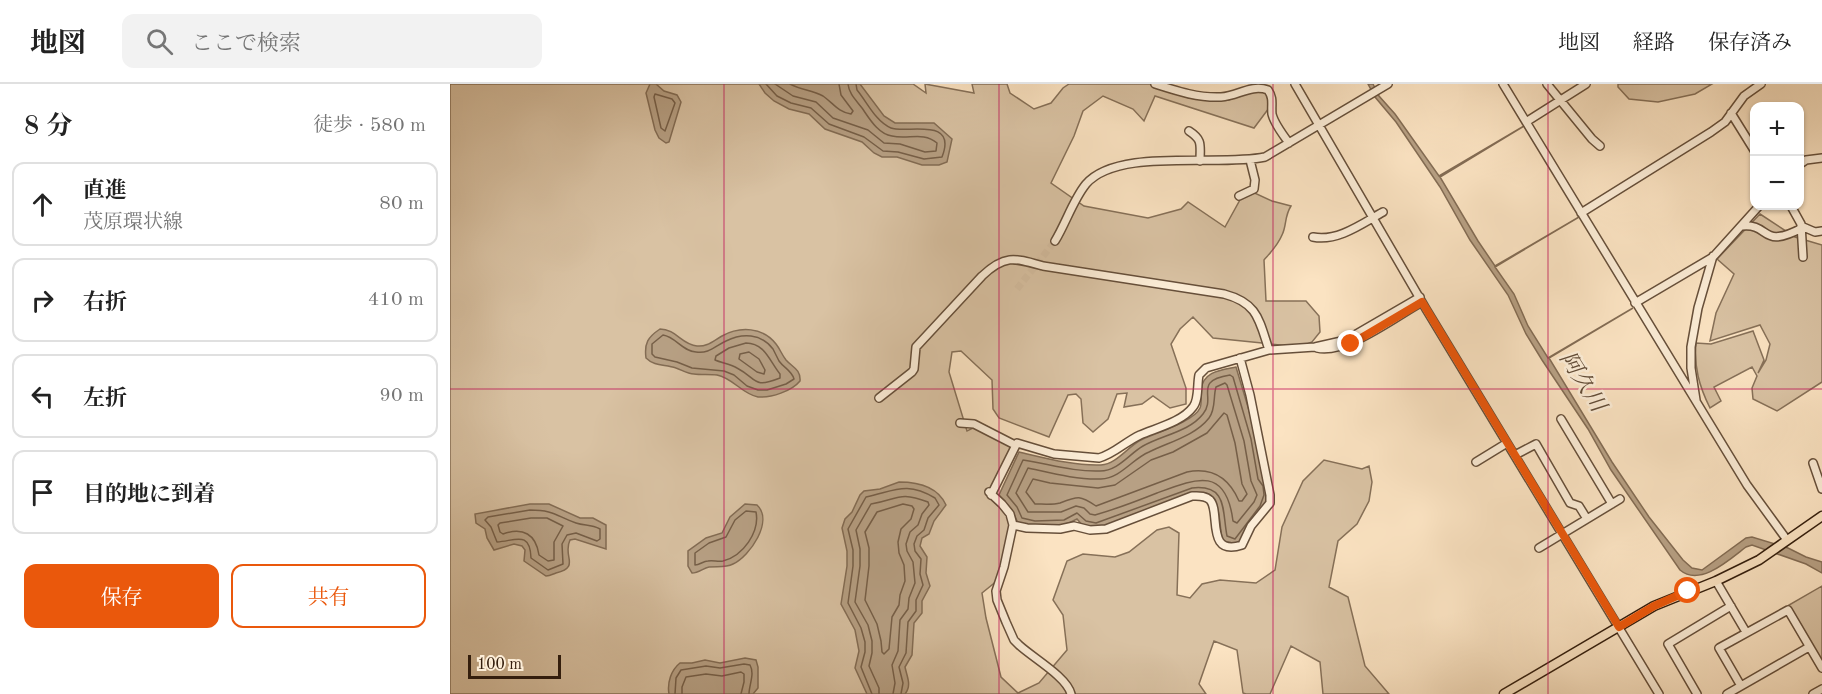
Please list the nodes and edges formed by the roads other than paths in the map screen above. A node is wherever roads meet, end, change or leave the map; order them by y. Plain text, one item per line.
1 (1155, 84) edge
2 (1295, 84) edge
3 (1503, 84) edge
4 (1547, 84) edge
5 (1586, 84) edge
6 (1761, 84) edge
7 (1387, 85) edge
8 (1560, 100) junction
9 (1731, 113) junction
10 (1526, 122) junction
11 (1318, 126) junction
12 (1189, 131) dead end
13 (1750, 142) edge
14 (1289, 143) junction
15 (1600, 146) dead end
16 (1822, 158) edge
17 (1250, 160) junction
18 (1200, 161) junction
19 (1804, 161) edge
20 (1239, 196) dead end
21 (1755, 210) edge
22 (1793, 210) edge
23 (1383, 212) dead end
24 (1581, 213) junction
25 (1372, 217) junction
26 (1742, 225) junction
27 (1802, 227) junction
28 (1822, 231) edge
29 (1313, 237) dead end
30 (1055, 241) tunnel mouth
31 (1713, 256) junction
32 (1803, 257) dead end
33 (1421, 300) junction
34 (1635, 303) junction
35 (1269, 350) junction
36 (1240, 358) junction
37 (879, 398) dead end
38 (1697, 402) junction
39 (1561, 419) dead end
40 (960, 423) dead end
41 (1507, 443) junction
42 (1016, 445) junction
43 (1515, 455) junction
44 (1476, 462) dead end
45 (1813, 463) dead end
46 (1822, 489) edge
47 (1620, 499) dead end
48 (1611, 504) junction
49 (1822, 516) edge
50 (1587, 519) junction
51 (1013, 525) junction
52 (1562, 534) junction
53 (1787, 540) junction
54 (1539, 548) dead end
55 (1716, 581) junction
56 (1731, 606) junction
57 (1619, 627) junction
58 (1746, 632) junction
59 (1809, 646) junction
60 (1822, 668) edge
61 (1741, 686) junction
62 (1822, 689) edge
63 (1071, 694) edge
64 (1504, 694) edge
65 (1659, 694) edge
66 (1697, 694) edge
67 (1727, 694) edge
68 (1813, 694) edge

1 - 14 street
2 - 11 street
3 - 10 street
4 - 8 street
5 - 8 street
6 - 9 street
7 - 11 street
8 - 10 street
8 - 15 street
9 - 13 street
9 - 24 street
10 - 24 street
11 - 14 street
11 - 25 street
12 - 18 street
14 - 17 street
16 - 19 street
17 - 18 street
17 - 20 street
18 - 30 street
21 - 26 street
22 - 27 street
23 - 25 street
24 - 34 street
25 - 29 street
25 - 33 street
26 - 27 street
26 - 31 street
27 - 28 street
27 - 32 street
31 - 34 street
31 - 38 street
33 - 35 street
33 - 41 street
34 - 38 street
35 - 36 street
35 - 37 street
36 - 42 street
36 - 51 street
38 - 53 street
39 - 48 street
40 - 42 street
41 - 43 street
41 - 44 street
42 - 51 street
43 - 50 street
43 - 52 street
45 - 46 street
47 - 48 street
48 - 50 street
49 - 53 main road
50 - 52 street
51 - 63 street
52 - 54 street
52 - 57 street
53 - 55 main road
55 - 56 street
55 - 57 main road
56 - 58 street
56 - 66 street
57 - 64 main road
57 - 65 street
58 - 59 street
58 - 61 street
59 - 60 street
59 - 61 street
61 - 67 street
62 - 68 street

